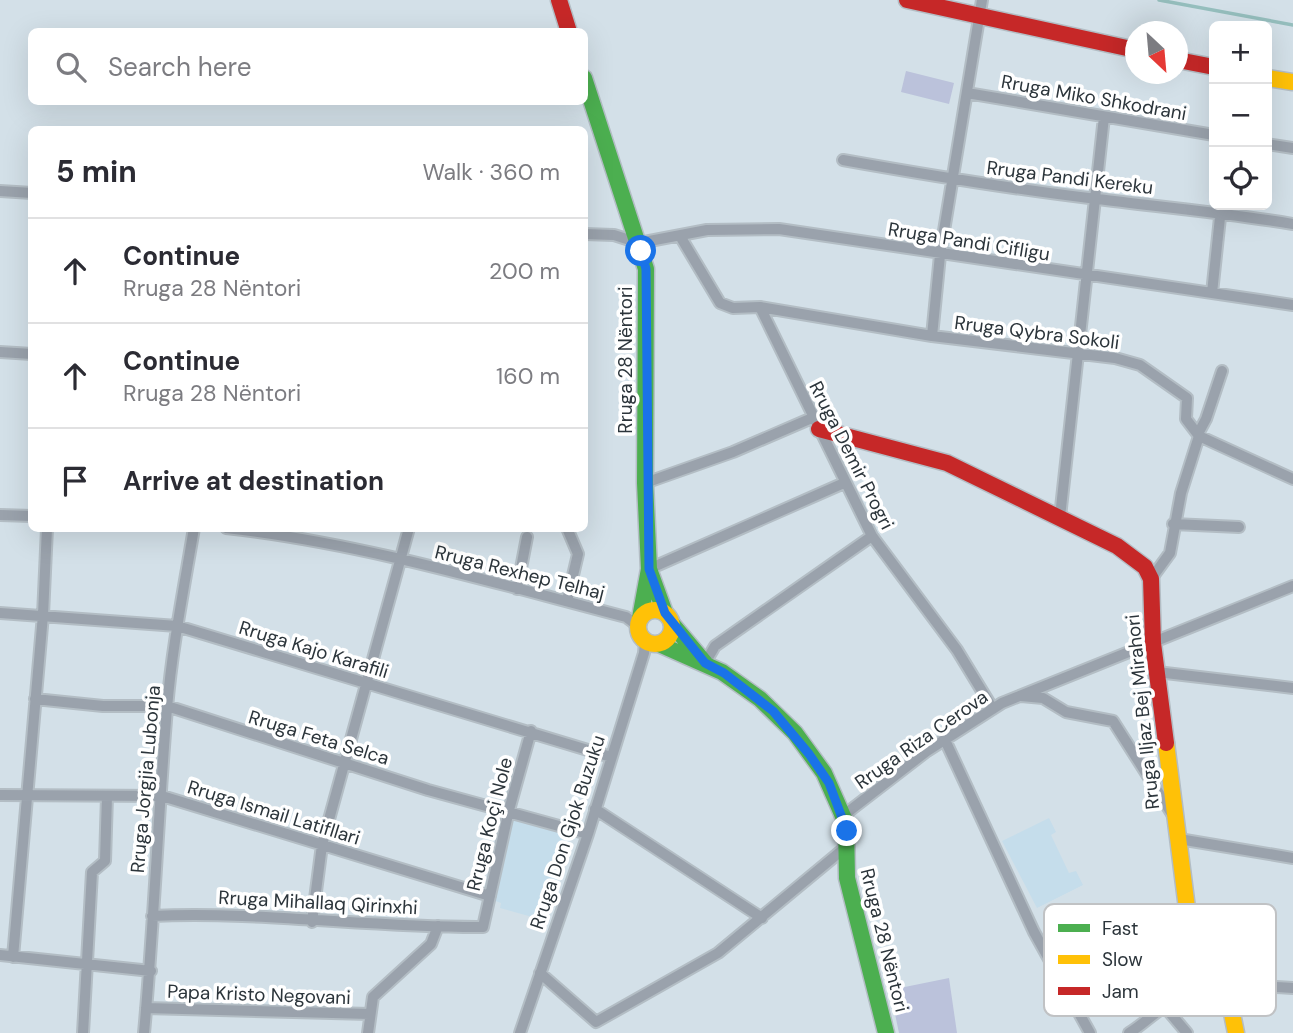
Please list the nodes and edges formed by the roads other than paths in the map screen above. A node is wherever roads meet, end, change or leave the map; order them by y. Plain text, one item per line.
1 (907, 0) edge
2 (982, 0) edge
3 (559, 1) edge
4 (979, 17) junction
5 (568, 28) edge
6 (1125, 48) edge
7 (1188, 62) edge
8 (1209, 66) edge
9 (1272, 79) edge
10 (1293, 82) edge
11 (588, 90) edge
12 (967, 93) junction
13 (1104, 117) junction
14 (1209, 134) edge
15 (1272, 145) edge
16 (1293, 148) edge
17 (843, 160) dead end
18 (953, 179) junction
19 (0, 191) edge
20 (28, 193) edge
21 (1097, 199) junction
22 (1209, 207) edge
23 (1221, 210) edge
24 (1230, 210) edge
25 (1293, 224) edge
26 (588, 234) edge
27 (680, 236) junction
28 (639, 243) junction
29 (940, 255) junction
30 (1088, 277) junction
31 (1212, 293) junction
32 (1293, 304) edge
33 (760, 307) junction
34 (932, 336) junction
35 (0, 352) edge
36 (1080, 353) junction
37 (28, 355) edge
38 (1222, 371) dead end
39 (815, 423) junction
40 (1199, 434) junction
41 (1293, 479) edge
42 (645, 483) junction
43 (844, 483) junction
44 (0, 515) edge
45 (28, 516) edge
46 (1060, 517) junction
47 (1174, 524) junction
48 (1239, 527) dead end
49 (47, 532) edge
50 (193, 532) edge
51 (256, 532) edge
52 (407, 532) edge
53 (569, 532) edge
54 (872, 536) junction
55 (527, 537) dead end
56 (401, 561) junction
57 (649, 569) junction
58 (1151, 579) junction
59 (1293, 586) edge
60 (517, 589) junction
61 (568, 601) junction
62 (0, 613) edge
63 (43, 615) junction
64 (669, 618) junction
65 (177, 626) junction
66 (645, 632) junction
67 (1153, 643) junction
68 (705, 663) junction
69 (1157, 672) junction
70 (368, 684) junction
71 (1293, 688) edge
72 (1020, 696) junction
73 (36, 699) junction
74 (167, 706) junction
75 (993, 709) junction
76 (531, 731) junction
77 (944, 740) junction
78 (611, 757) junction
79 (344, 762) junction
80 (0, 795) edge
81 (27, 795) junction
82 (107, 796) junction
83 (162, 796) junction
84 (595, 809) junction
85 (509, 810) junction
86 (844, 815) junction
87 (1174, 817) junction
88 (589, 834) junction
89 (1179, 839) junction
90 (322, 845) junction
91 (846, 846) junction
92 (1293, 858) edge
93 (490, 896) junction
94 (1187, 904) edge
95 (152, 916) junction
96 (762, 918) junction
97 (312, 922) junction
98 (438, 926) junction
99 (483, 927) joint
100 (1044, 950) edge
101 (0, 955) edge
102 (13, 957) junction
103 (88, 966) junction
104 (151, 971) junction
105 (540, 973) junction
106 (146, 1008) junction
107 (370, 1014) junction
108 (1081, 1016) edge
109 (1153, 1016) edge
110 (1173, 1016) edge
111 (83, 1033) edge
112 (144, 1033) edge
113 (368, 1033) edge
114 (520, 1033) edge
115 (886, 1033) edge
116 (1090, 1033) edge
117 (1129, 1033) edge
118 (1187, 1033) edge

1 - 4 main road
2 - 4 street
3 - 5 main road
4 - 6 main road
4 - 12 street
7 - 8 main road
9 - 10 main road
11 - 28 main road, Rruga 28 Nëntori
12 - 13 street, Rruga Miko Shkodrani
12 - 18 street
13 - 14 street, Rruga Miko Shkodrani
13 - 21 street
15 - 16 street
17 - 18 street, Rruga Pandi Kereku
18 - 21 street, Rruga Pandi Kereku
18 - 29 street
19 - 20 street
21 - 22 street, Rruga Pandi Kereku
21 - 30 street
23 - 31 street
24 - 25 street, Rruga Pandi Kereku
26 - 28 street
27 - 28 street, Rruga Pandi Cifligu
27 - 29 street, Rruga Pandi Cifligu
27 - 33 street
28 - 42 main road, Rruga 28 Nëntori
29 - 30 street, Rruga Pandi Cifligu
29 - 34 street
30 - 31 street, Rruga Pandi Cifligu
30 - 36 street
31 - 32 street, Rruga Pandi Cifligu
33 - 34 street, Rruga Qybra Sokoli
33 - 39 street, Rruga Demir Progri
34 - 36 street, Rruga Qybra Sokoli
35 - 37 street
36 - 40 street, Rruga Qybra Sokoli
36 - 46 street
38 - 40 street
39 - 42 street
39 - 43 street, Rruga Demir Progri
39 - 46 main road
40 - 41 street
40 - 47 street
42 - 57 main road, Rruga 28 Nëntori
43 - 54 street, Rruga Demir Progri
43 - 57 street
44 - 45 street
46 - 58 main road
47 - 48 street
47 - 58 street
49 - 63 street
50 - 65 street, Rruga Jorgjia Lubonja
51 - 56 street, Rruga Rexhep Telhaj
52 - 56 street
53 - 61 street
54 - 68 street
54 - 75 street, Rruga Demir Progri
55 - 60 street
56 - 60 street, Rruga Rexhep Telhaj
56 - 70 street
57 - 64 main road, Rruga 28 Nëntori
57 - 66 main road, Rruga 28 Nëntori
58 - 67 main road, Rruga Iljaz Bej Mirahori
59 - 67 street, Rruga Riza Cerova
60 - 61 street, Rruga Rexhep Telhaj
61 - 66 street, Rruga Rexhep Telhaj
62 - 63 street, Rruga Kajo Karafili
63 - 65 street, Rruga Kajo Karafili
63 - 73 street
64 - 66 main road
64 - 66 main road
64 - 68 main road, Rruga 28 Nëntori
65 - 70 street, Rruga Kajo Karafili
65 - 74 street, Rruga Jorgjia Lubonja
66 - 68 main road, Rruga 28 Nëntori
66 - 78 street, Rruga Don Gjok Buzuku
67 - 69 main road, Rruga Iljaz Bej Mirahori
67 - 72 street, Rruga Riza Cerova
68 - 86 main road, Rruga 28 Nëntori
69 - 71 street
69 - 87 main road, Rruga Iljaz Bej Mirahori
70 - 76 street, Rruga Kajo Karafili
70 - 79 street
72 - 75 street, Rruga Riza Cerova
72 - 87 street
73 - 74 street, Rruga Feta Selca
73 - 81 street
74 - 79 street, Rruga Feta Selca
74 - 83 street, Rruga Jorgjia Lubonja
75 - 77 street, Rruga Riza Cerova
76 - 78 street, Rruga Kajo Karafili
76 - 85 street, Rruga Koçi Nole
77 - 86 street, Rruga Riza Cerova
77 - 100 street
78 - 84 street, Rruga Don Gjok Buzuku
79 - 85 street, Rruga Feta Selca
79 - 90 street
80 - 81 street, Rruga Ismail Latifllari
81 - 82 street, Rruga Ismail Latifllari
81 - 102 street
82 - 83 street, Rruga Ismail Latifllari
82 - 103 street
83 - 90 street, Rruga Ismail Latifllari
83 - 95 street, Rruga Jorgjia Lubonja
84 - 88 street, Rruga Don Gjok Buzuku
84 - 96 street
85 - 88 street, Rruga Feta Selca
85 - 93 street, Rruga Koçi Nole
86 - 91 main road, Rruga 28 Nëntori
87 - 89 main road, Rruga Iljaz Bej Mirahori
88 - 105 street, Rruga Don Gjok Buzuku
89 - 92 street
89 - 94 main road, Rruga Iljaz Bej Mirahori
90 - 93 street, Rruga Ismail Latifllari
90 - 97 street
91 - 96 street
91 - 115 main road, Rruga 28 Nëntori
93 - 99 street, Rruga Koçi Nole
95 - 97 street, Rruga Mihallaq Qirinxhi
95 - 104 street, Rruga Jorgjia Lubonja
96 - 105 street
97 - 98 street, Rruga Mihallaq Qirinxhi
98 - 99 street, Rruga Mihallaq Qirinxhi
98 - 107 street
101 - 102 street
102 - 103 street
103 - 104 street
103 - 111 street
104 - 106 street, Rruga Jorgjia Lubonja
105 - 114 street, Rruga Don Gjok Buzuku
106 - 107 street, Papa Kristo Negovani
106 - 112 street, Rruga Jorgjia Lubonja
107 - 113 street
108 - 116 street
109 - 117 street
110 - 118 street

